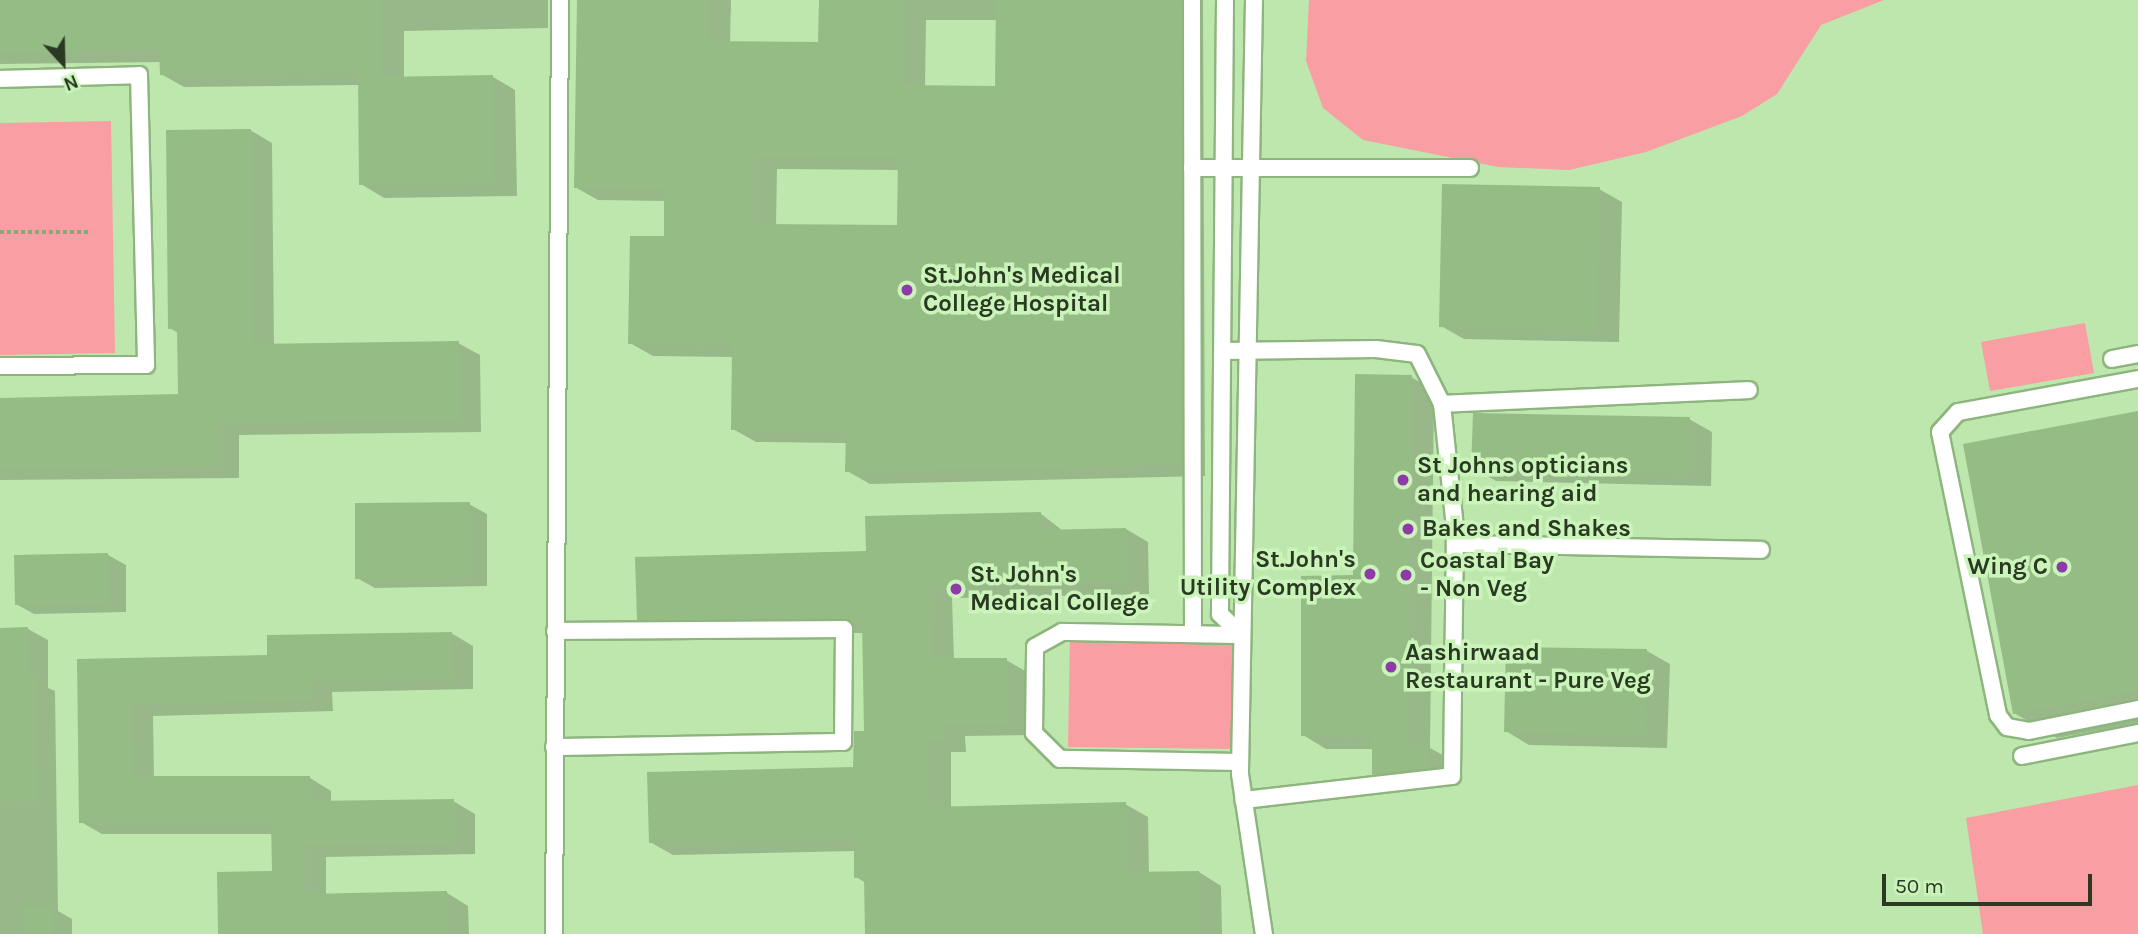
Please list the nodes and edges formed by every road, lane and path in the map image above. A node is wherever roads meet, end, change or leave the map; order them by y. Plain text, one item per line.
1 (560, 0) edge
2 (1192, 0) edge
3 (1225, 0) edge
4 (1254, 0) edge
5 (0, 79) edge
6 (1192, 168) junction
7 (1226, 168) junction
8 (1470, 168) dead end
9 (1251, 169) junction
10 (0, 232) edge
11 (89, 232) dead end
12 (1223, 351) junction
13 (1247, 351) junction
14 (2138, 354) edge
15 (2112, 359) dead end
16 (0, 366) edge
17 (2138, 379) edge
18 (1749, 390) dead end
19 (1442, 404) junction
20 (1455, 544) junction
21 (1760, 550) dead end
22 (555, 631) junction
23 (1193, 634) junction
24 (1242, 635) junction
25 (2138, 709) edge
26 (2138, 733) edge
27 (554, 747) junction
28 (2022, 756) dead end
29 (1240, 762) junction
30 (1243, 800) junction
31 (554, 934) edge
32 (1264, 934) edge

1 - 22 lane
2 - 6 lane
3 - 7 lane
4 - 9 lane
5 - 16 lane
6 - 7 lane
6 - 23 lane
7 - 9 lane
7 - 12 lane
8 - 9 lane
9 - 13 lane
10 - 11 path
12 - 13 lane
12 - 24 lane
13 - 19 lane
13 - 24 lane
14 - 15 lane
17 - 25 lane
18 - 19 lane
19 - 20 lane
20 - 21 lane
20 - 30 lane
22 - 27 lane
22 - 27 lane
23 - 24 lane
23 - 29 lane
24 - 29 lane
26 - 28 lane
27 - 31 lane
29 - 30 lane
30 - 32 lane

